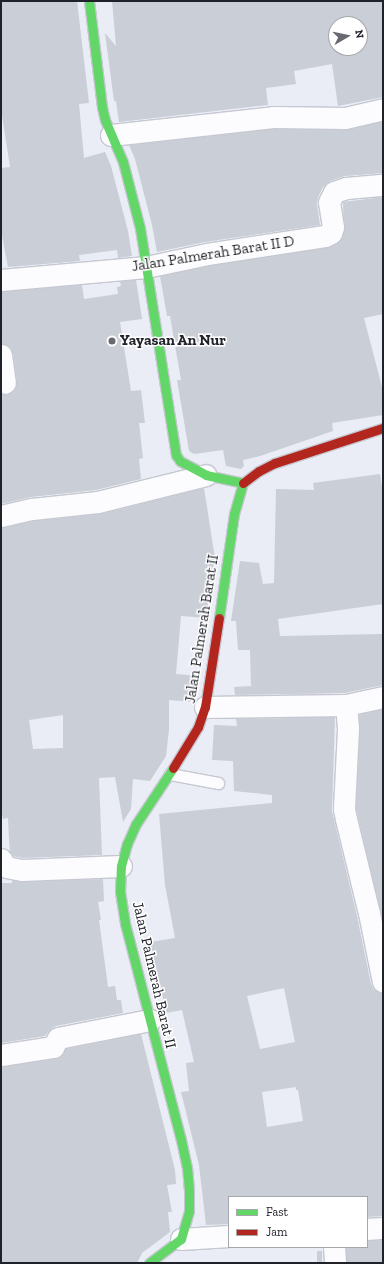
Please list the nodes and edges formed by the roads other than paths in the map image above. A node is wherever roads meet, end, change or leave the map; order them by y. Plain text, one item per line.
1 (89, 1) edge
2 (383, 109) edge
3 (111, 135) junction
4 (383, 184) edge
5 (146, 267) junction
6 (1, 280) edge
7 (1, 355) edge
8 (5, 383) dead end
9 (383, 428) edge
10 (206, 475) junction
11 (243, 483) junction
12 (1, 516) edge
13 (383, 697) edge
14 (346, 705) junction
15 (205, 707) junction
16 (170, 774) junction
17 (218, 783) dead end
18 (1, 859) edge
19 (120, 866) junction
20 (376, 911) edge
21 (383, 982) edge
22 (150, 1020) junction
23 (1, 1056) edge
24 (368, 1228) edge
25 (383, 1228) edge
26 (228, 1236) edge
27 (181, 1239) junction
28 (334, 1248) edge
29 (149, 1263) edge
30 (335, 1263) edge

1 - 3 street
2 - 3 street
3 - 5 street
4 - 5 street, Jalan Palmerah Barat II D
5 - 6 street, Jalan Palmerah Barat II D
5 - 10 street
7 - 8 street
9 - 11 street
10 - 11 street
10 - 12 street
11 - 15 street, Jalan Palmerah Barat II
13 - 14 street
14 - 15 street
14 - 20 street
15 - 16 street, Jalan Palmerah Barat II
16 - 17 lane
16 - 19 street, Jalan Palmerah Barat II
18 - 19 street
19 - 22 street, Jalan Palmerah Barat II
20 - 21 street
22 - 23 street
22 - 27 street, Jalan Palmerah Barat II
24 - 25 street
26 - 27 street
27 - 29 street
28 - 30 street

